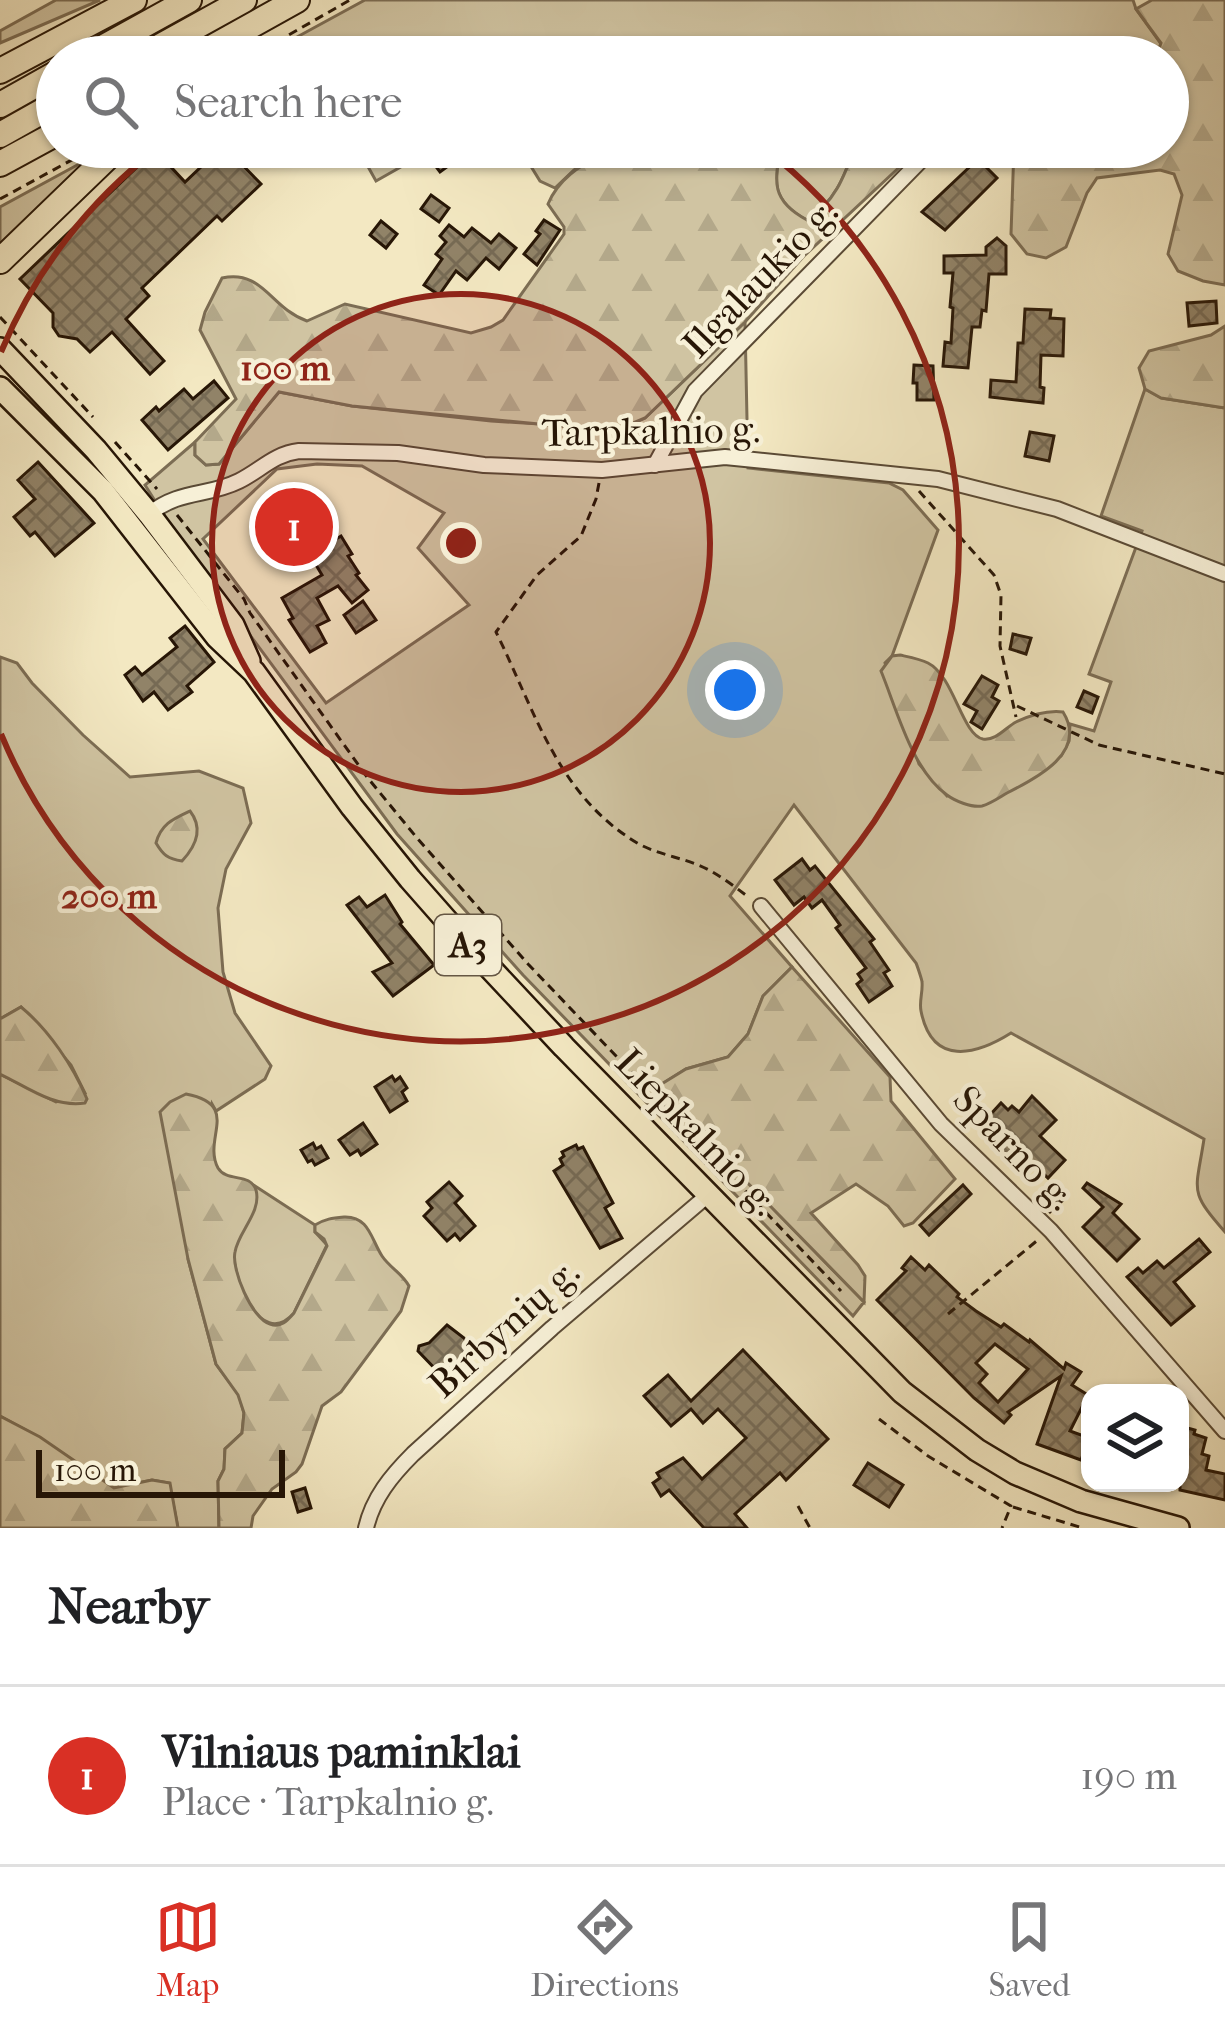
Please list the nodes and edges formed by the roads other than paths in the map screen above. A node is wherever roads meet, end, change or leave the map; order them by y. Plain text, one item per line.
1 (134, 0) edge
2 (189, 0) edge
3 (244, 0) edge
4 (298, 0) edge
5 (66, 36) edge
6 (124, 36) edge
7 (179, 36) edge
8 (234, 36) edge
9 (36, 52) edge
10 (0, 71) edge
11 (36, 85) edge
12 (0, 105) edge
13 (36, 115) edge
14 (0, 135) edge
15 (36, 144) edge
16 (0, 164) edge
17 (96, 168) edge
18 (913, 168) edge
19 (0, 261) edge
20 (0, 349) edge
21 (0, 388) edge
22 (655, 466) junction
23 (149, 514) junction
24 (1225, 574) edge
25 (254, 672) junction
26 (761, 906) road end
27 (708, 1195) junction
28 (1225, 1431) edge
29 (366, 1528) edge
30 (1178, 1528) edge

1 - 5 highway
2 - 6 highway
3 - 7 highway
4 - 8 highway
9 - 10 highway
11 - 12 highway
13 - 14 highway
15 - 16 highway
17 - 19 highway
18 - 22 street, Ilgalaukio g.
20 - 23 main road, Liepkalnio g. / A3
21 - 25 main road, Liepkalnio g. / A3
22 - 23 street, Tarpkalnio g.
22 - 24 street, Tarpkalnio g.
23 - 25 main road, Liepkalnio g. / A3
25 - 27 main road, Liepkalnio g. / A3
26 - 28 street, Sparno g.
27 - 29 street, Birbynių g.
27 - 30 main road, Liepkalnio g. / A3

